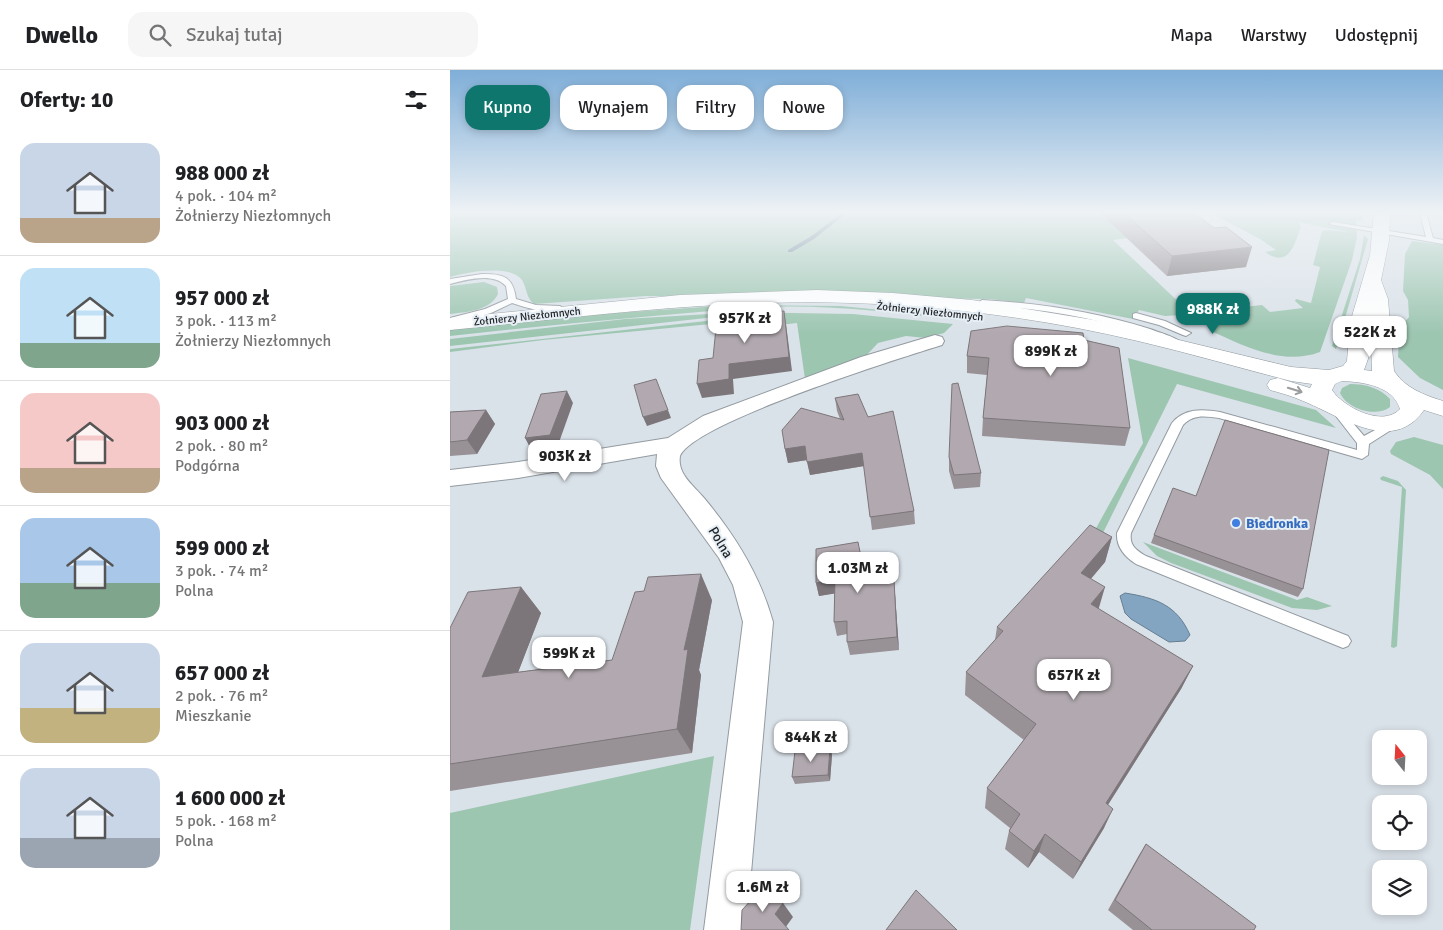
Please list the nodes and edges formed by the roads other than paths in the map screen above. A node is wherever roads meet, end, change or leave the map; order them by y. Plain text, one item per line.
1 (1378, 253) edge
2 (1374, 278) junction
3 (450, 282) edge
4 (783, 298) junction
5 (512, 300) junction
6 (577, 310) junction
7 (1136, 316) dead end
8 (450, 322) edge
9 (1183, 339) junction
10 (935, 341) dead end
11 (1335, 376) junction
12 (1396, 389) junction
13 (1334, 407) junction
14 (1443, 409) edge
15 (1398, 422) junction
16 (1443, 427) edge
17 (1363, 442) junction
18 (674, 444) junction
19 (450, 478) edge
20 (1343, 642) dead end
21 (725, 930) edge

1 - 2 street
2 - 11 street
2 - 12 street
3 - 5 lane
4 - 6 street, Żołnierzy Niezłomnych
4 - 9 street, Żołnierzy Niezłomnych
4 -> 13 street, Żołnierzy Niezłomnych
5 - 6 lane
5 - 8 lane
6 - 8 street, Żołnierzy Niezłomnych
7 - 9 lane
9 - 11 street, Żołnierzy Niezłomnych
10 - 18 street
11 - 12 street, Żołnierzy Niezłomnych
11 - 13 street
12 - 14 street
12 - 15 street
13 - 15 street, Żołnierzy Niezłomnych
13 - 17 lane
15 - 16 street
15 - 17 lane
17 - 20 lane
18 - 19 street
18 - 21 street, Polna

